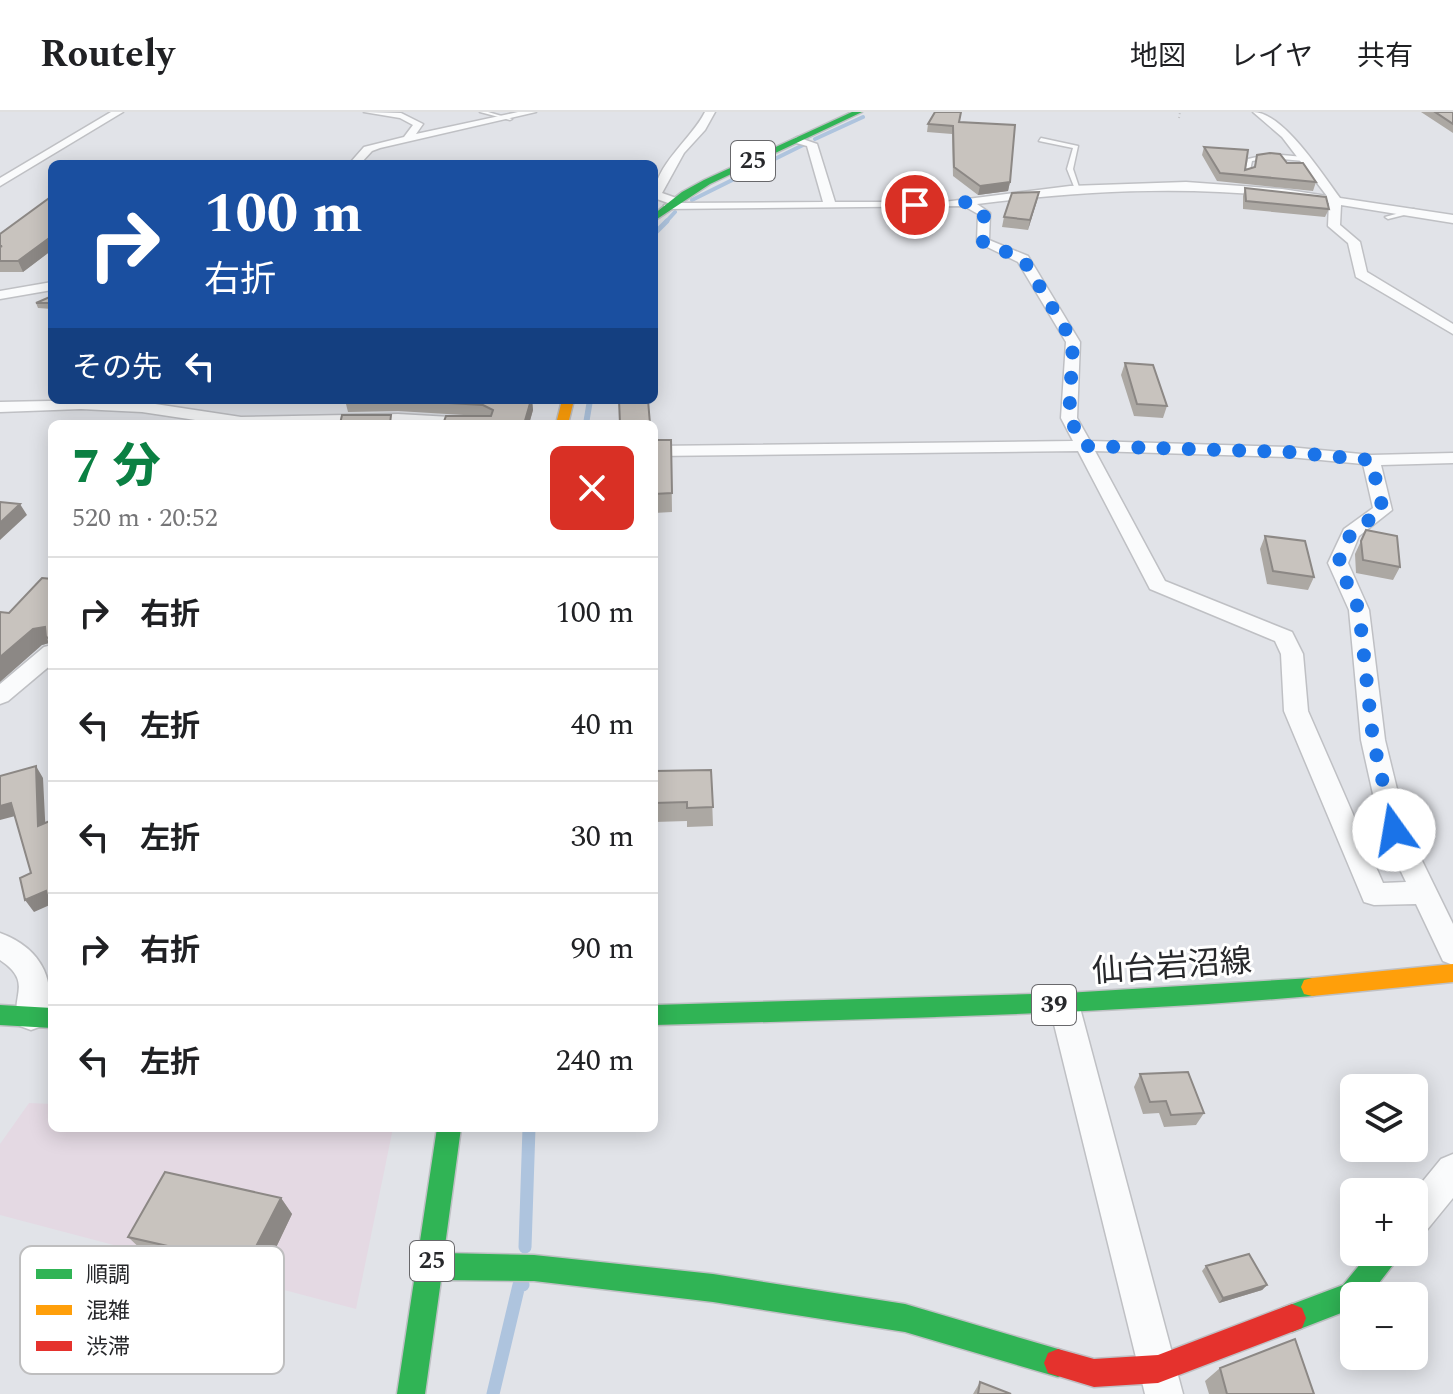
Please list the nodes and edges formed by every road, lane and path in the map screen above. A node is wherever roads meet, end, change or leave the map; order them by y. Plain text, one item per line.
1 (118, 112) edge
2 (369, 112) edge
3 (482, 112) edge
4 (531, 112) edge
5 (710, 112) edge
6 (858, 112) edge
7 (1180, 112) edge
8 (1258, 112) edge
9 (1179, 118) dead end
10 (510, 119) junction
11 (407, 140) junction
12 (797, 140) junction
13 (1041, 140) dead end
14 (1304, 159) junction
15 (358, 160) edge
16 (1246, 175) edge
17 (0, 183) edge
18 (1078, 189) junction
19 (658, 190) edge
20 (1335, 199) junction
21 (965, 202) junction
22 (830, 206) junction
23 (666, 209) edge
24 (1414, 211) junction
25 (1388, 217) dead end
26 (1453, 219) edge
27 (48, 287) edge
28 (0, 295) edge
29 (1453, 330) edge
30 (81, 404) edge
31 (81, 404) edge
32 (0, 407) edge
33 (228, 420) edge
34 (346, 420) edge
35 (415, 420) edge
36 (1085, 446) junction
37 (658, 451) edge
38 (1453, 458) edge
39 (1371, 460) junction
40 (48, 655) edge
41 (0, 696) edge
42 (1424, 893) junction
43 (1445, 921) edge
44 (0, 945) edge
45 (1453, 953) edge
46 (1453, 973) edge
47 (1064, 1004) junction
48 (0, 1015) edge
49 (658, 1015) edge
50 (41, 1018) edge
51 (448, 1132) edge
52 (1453, 1171) edge
53 (1428, 1202) edge
54 (431, 1266) junction
55 (1376, 1266) edge
56 (1161, 1381) edge
57 (411, 1394) edge

1 - 17 street
2 - 11 street
3 - 10 lane
4 - 10 street
5 - 19 street
6 - 12 main road, 25
7 - 9 path
8 - 14 street
10 - 11 street
11 - 15 street
12 - 22 street
12 - 23 main road, 25
13 - 18 lane
14 - 16 lane
14 - 20 street
18 - 20 street
18 - 21 street
20 - 24 street
20 - 29 street
21 - 22 street
21 - 36 street
22 - 23 street
24 - 25 lane
24 - 26 street
27 - 28 street
30 - 32 street
31 - 33 street
34 - 35 street
36 - 37 street
36 - 39 street
36 - 42 street
38 - 39 street
39 - 42 street
40 - 41 street
42 - 43 street
43 - 45 street
44 - 50 street
46 - 47 main road, 仙台岩沼線 / 39
47 - 49 main road, 仙台岩沼線 / 39
47 - 56 street
48 - 50 main road
51 - 54 main road, 25
52 - 53 street
54 - 56 main road
54 - 57 main road, 25
55 - 56 main road

